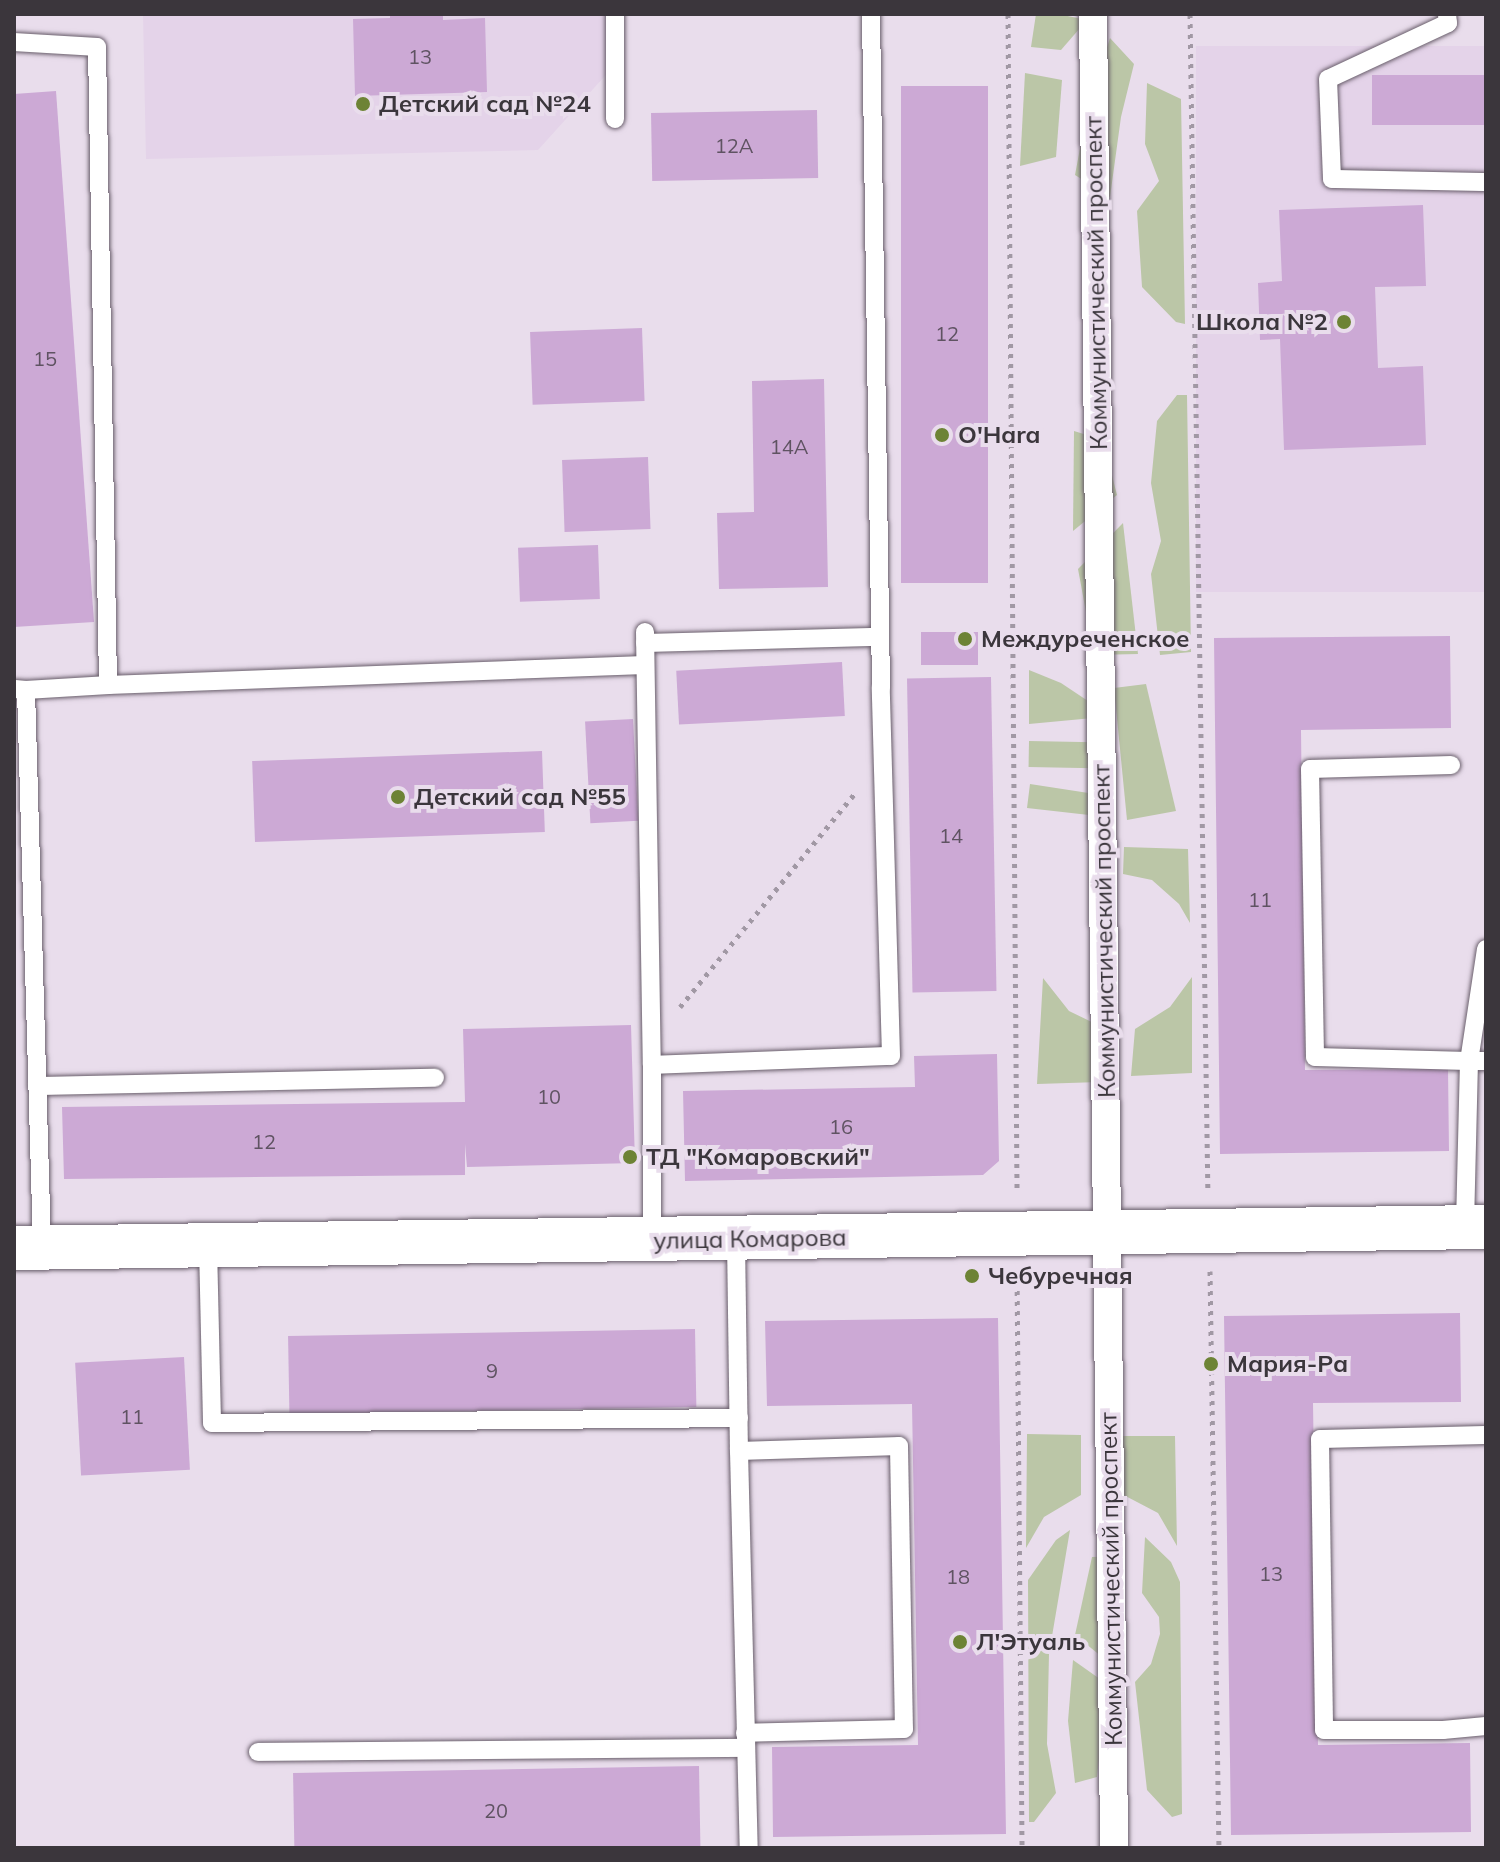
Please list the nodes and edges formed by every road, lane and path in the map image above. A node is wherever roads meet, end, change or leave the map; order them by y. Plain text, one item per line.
1 (615, 14) edge
2 (871, 14) edge
3 (1008, 14) edge
4 (1093, 14) edge
5 (1190, 14) edge
6 (1447, 14) edge
7 (14, 42) edge
8 (615, 119) dead end
9 (1486, 182) edge
10 (880, 637) junction
11 (645, 665) junction
12 (108, 685) junction
13 (20, 690) edge
14 (883, 760) junction
15 (1451, 765) dead end
16 (1486, 949) edge
17 (651, 1042) junction
18 (1477, 1061) edge
19 (652, 1065) junction
20 (435, 1078) dead end
21 (37, 1086) junction
22 (1476, 1227) edge
23 (1209, 1231) junction
24 (1107, 1232) junction
25 (1017, 1235) junction
26 (736, 1240) junction
27 (652, 1241) junction
28 (208, 1246) junction
29 (28, 1248) edge
30 (739, 1418) junction
31 (1486, 1435) edge
32 (739, 1451) junction
33 (1486, 1726) edge
34 (745, 1740) junction
35 (258, 1752) dead end
36 (749, 1848) edge
37 (1022, 1848) edge
38 (1114, 1848) edge
39 (1219, 1848) edge

1 - 8 lane
2 - 10 lane
3 - 25 path
4 - 24 street, Коммунистический проспект
5 - 23 path
6 - 9 lane
7 - 12 lane
10 - 11 lane
10 - 14 lane
11 - 12 lane
11 - 17 lane
12 - 13 lane
13 - 21 lane
14 - 17 path
14 - 19 lane
15 - 18 lane
16 - 18 lane
17 - 19 lane
18 - 22 lane
19 - 27 lane
20 - 21 lane
21 - 29 lane
22 - 23 street, улица Комарова
23 - 24 street, улица Комарова
23 - 39 path
24 - 25 street, улица Комарова
24 - 38 street, Коммунистический проспект
25 - 26 street, улица Комарова
25 - 37 path
26 - 27 street, улица Комарова
26 - 30 lane
27 - 28 street, улица Комарова
28 - 29 street, улица Комарова
28 - 30 lane
30 - 32 lane
31 - 33 lane
32 - 34 lane
32 - 34 lane
34 - 35 lane
34 - 36 lane

